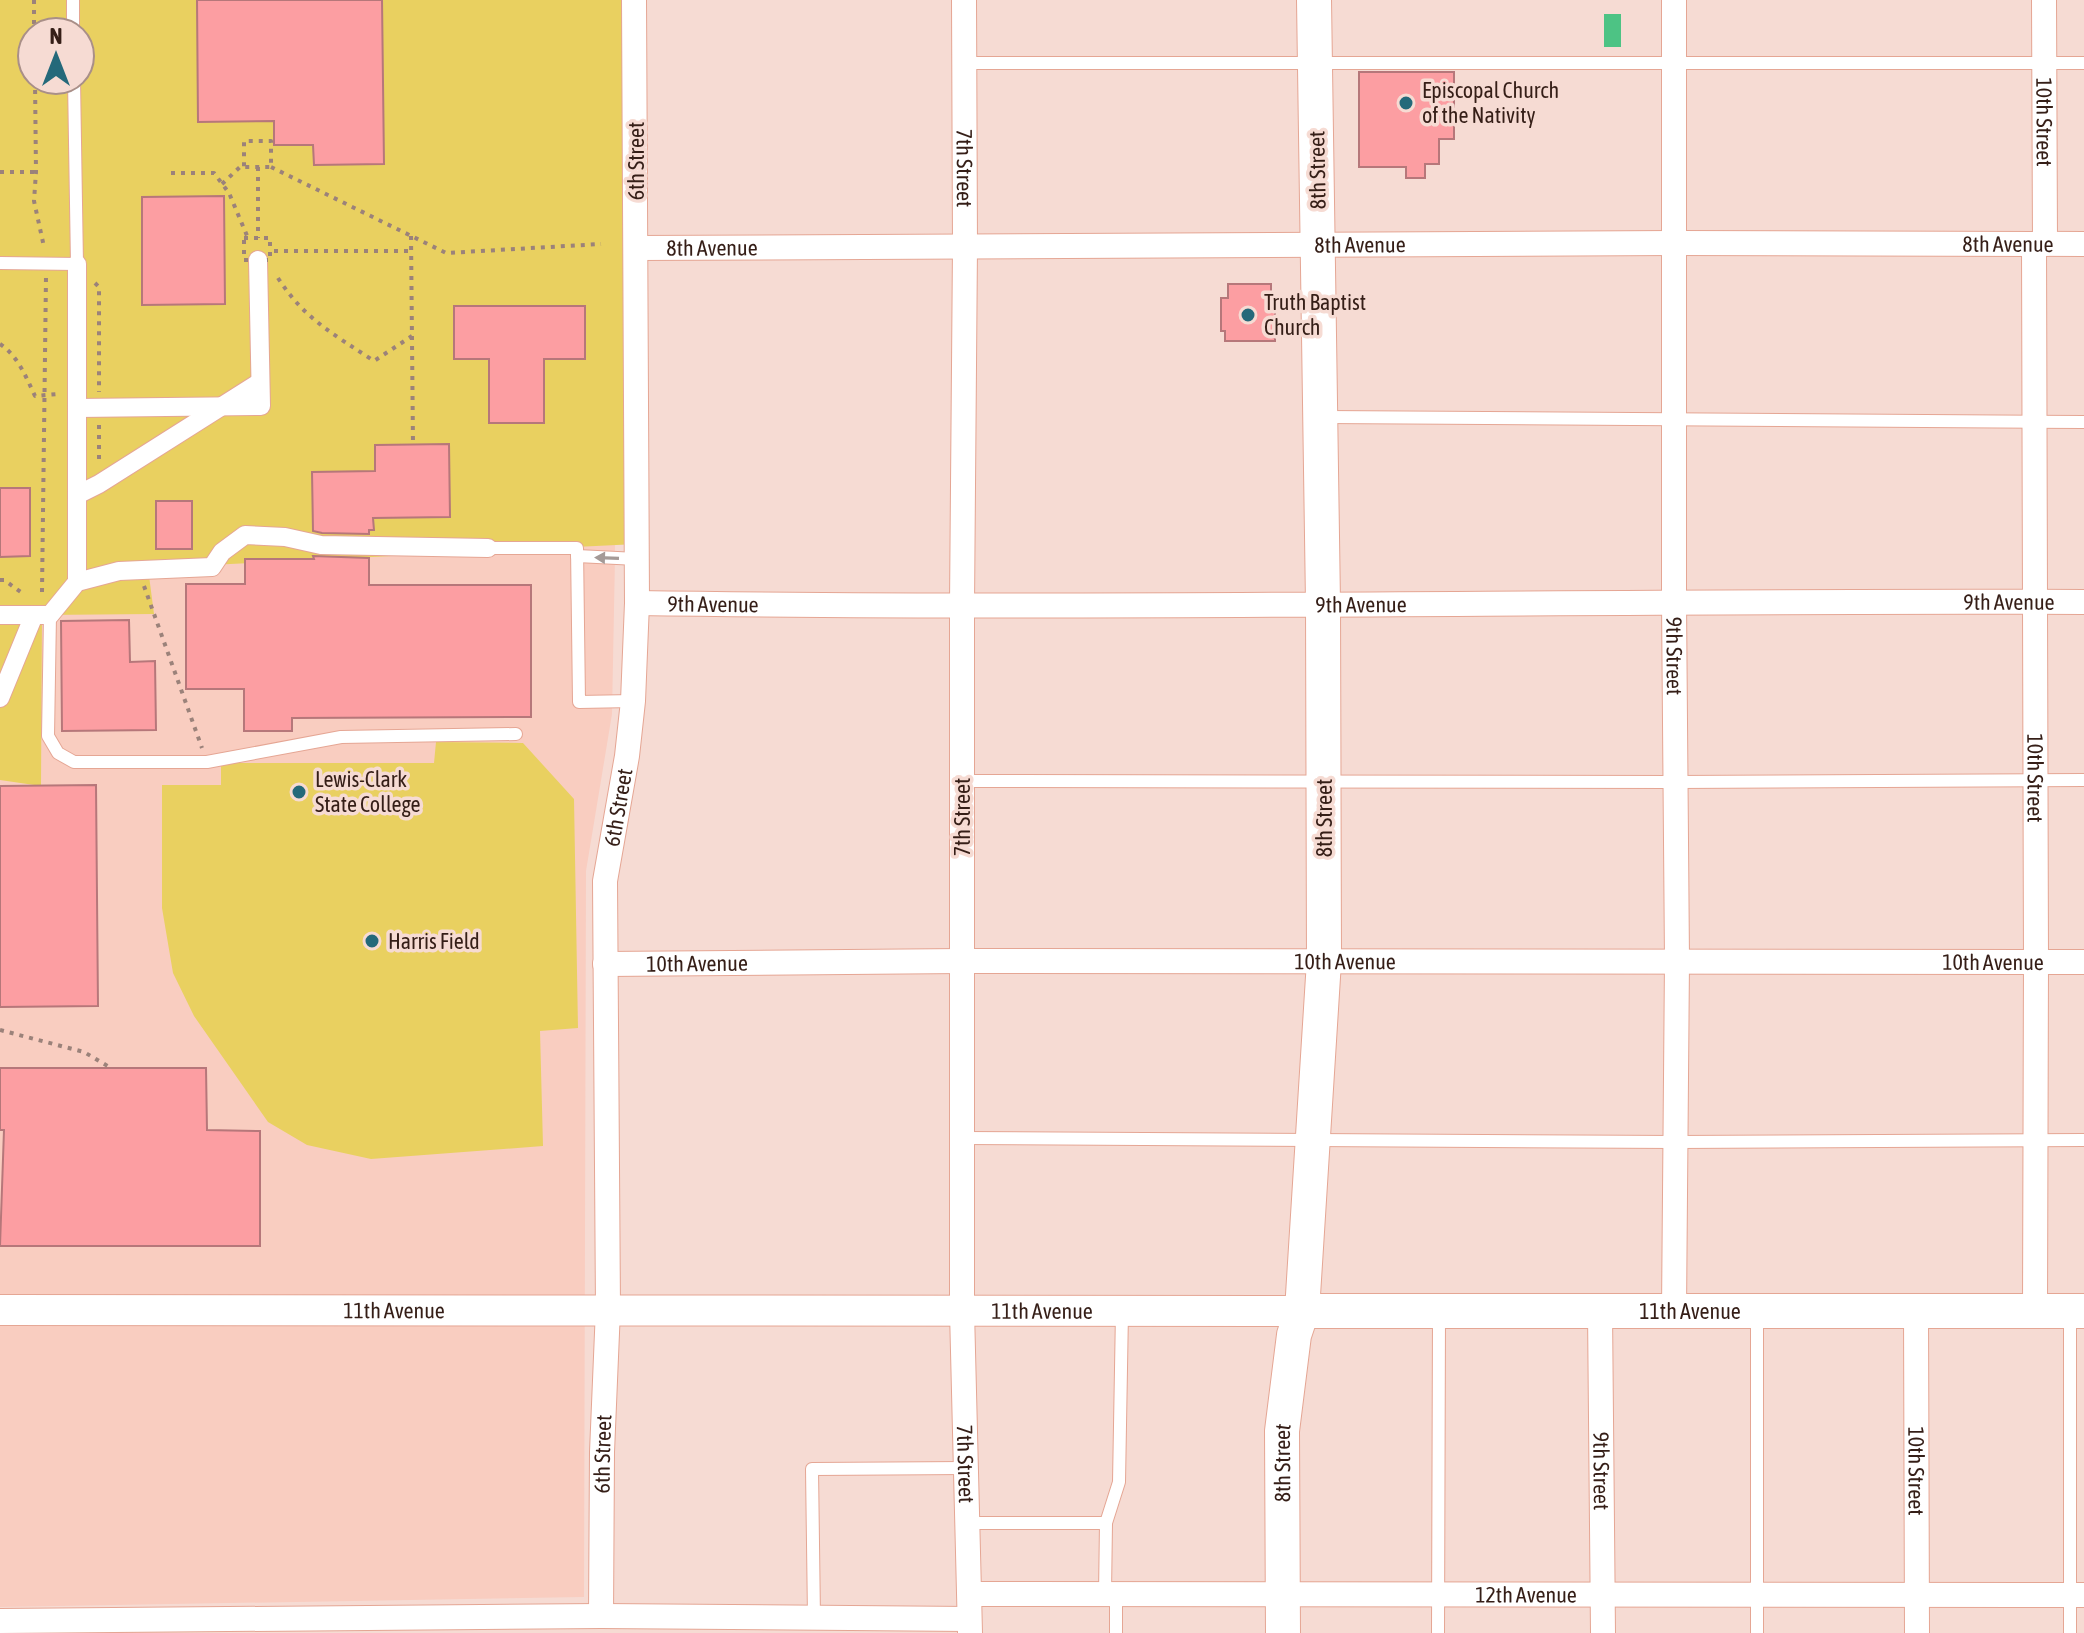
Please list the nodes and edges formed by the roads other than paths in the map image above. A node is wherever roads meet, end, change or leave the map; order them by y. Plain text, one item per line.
1 (634, 0) edge
2 (964, 0) edge
3 (1314, 0) edge
4 (1674, 0) edge
5 (2044, 0) edge
6 (1315, 62) junction
7 (965, 63) junction
8 (1674, 63) junction
9 (2044, 63) junction
10 (2084, 63) edge
11 (74, 96) edge
12 (1675, 243) junction
13 (2039, 244) junction
14 (2084, 244) edge
15 (965, 246) junction
16 (1318, 246) junction
17 (636, 248) junction
18 (266, 259) road end
19 (0, 263) edge
20 (77, 264) junction
21 (77, 401) junction
22 (222, 406) junction
23 (1321, 417) junction
24 (1674, 419) junction
25 (2034, 422) junction
26 (2084, 422) edge
27 (77, 495) junction
28 (488, 548) joint
29 (577, 556) junction
30 (637, 559) junction
31 (77, 582) junction
32 (1674, 601) junction
33 (2035, 601) junction
34 (2084, 602) edge
35 (637, 603) junction
36 (1323, 603) junction
37 (962, 605) junction
38 (42, 613) junction
39 (0, 615) edge
40 (0, 698) edge
41 (633, 701) junction
42 (516, 734) dead end
43 (2036, 780) junction
44 (2084, 780) edge
45 (962, 781) junction
46 (1323, 781) junction
47 (1675, 782) junction
48 (962, 961) junction
49 (1324, 961) junction
50 (1677, 961) junction
51 (2036, 962) junction
52 (2084, 962) edge
53 (605, 964) junction
54 (962, 1138) junction
55 (1313, 1139) junction
56 (2036, 1140) junction
57 (2084, 1140) edge
58 (1676, 1142) junction
59 (608, 1309) junction
60 (0, 1310) edge
61 (962, 1311) junction
62 (1122, 1311) junction
63 (1302, 1311) junction
64 (1439, 1311) junction
65 (1600, 1311) junction
66 (1674, 1311) junction
67 (1757, 1311) junction
68 (1916, 1311) junction
69 (2035, 1311) junction
70 (2077, 1311) edge
71 (966, 1468) junction
72 (968, 1523) junction
73 (1106, 1523) junction
74 (970, 1594) junction
75 (1110, 1594) junction
76 (1283, 1594) junction
77 (1438, 1595) junction
78 (1758, 1595) junction
79 (1917, 1595) junction
80 (2077, 1595) edge
81 (1603, 1596) junction
82 (601, 1616) junction
83 (814, 1618) junction
84 (0, 1621) edge
85 (562, 1625) edge
86 (969, 1626) edge
87 (1116, 1633) edge
88 (1283, 1633) edge
89 (1438, 1633) edge
90 (1603, 1633) edge
91 (1757, 1633) edge
92 (1917, 1633) edge
93 (2070, 1633) edge

1 - 17 street, 6th Street
2 - 7 street, 7th Street
3 - 6 main road, 8th Street
4 - 8 street, 9th Street
5 - 9 street, 10th Street
6 - 7 lane
6 - 8 lane
6 - 16 main road, 8th Street
7 - 15 street, 7th Street
8 - 9 lane
8 - 12 street, 9th Street
9 - 10 lane
9 - 13 street, 10th Street
11 - 20 lane
12 - 13 street, 8th Avenue
12 - 16 street, 8th Avenue
12 - 24 street, 9th Street
13 - 14 street, 8th Avenue
13 - 25 street, 10th Street
15 - 16 street, 8th Avenue
15 - 17 street, 8th Avenue
15 - 37 street, 7th Street
16 - 23 main road, 8th Street
17 - 30 street, 6th Street
18 - 22 street
19 - 20 lane
20 - 21 street
21 - 22 street
21 - 27 street
22 - 27 street
23 - 24 lane
23 - 36 main road, 8th Street
24 - 25 lane
24 - 32 street, 9th Street
25 - 26 lane
25 - 33 street, 10th Street
27 - 31 street
28 - 29 lane
28 - 31 street
30 -> 29 lane
29 - 41 lane
30 - 35 street, 6th Street
31 - 38 street
32 - 33 street, 9th Avenue
32 - 36 street, 9th Avenue
32 - 47 street, 9th Street
33 - 34 street, 9th Avenue
33 - 43 street, 10th Street
35 - 37 street, 9th Avenue
35 - 41 street, 6th Street
36 - 37 street, 9th Avenue
36 - 46 main road, 8th Street
37 - 45 street, 7th Street
38 - 39 street
38 - 40 street
38 - 42 lane
41 - 53 street, 6th Street
43 - 44 lane
43 - 47 lane
43 - 51 street, 10th Street
45 - 46 lane
45 - 48 street, 7th Street
46 - 47 lane
46 - 49 main road, 8th Street
47 - 50 street, 9th Street
48 - 49 street, 10th Avenue
48 - 53 street, 10th Avenue
48 - 54 street, 7th Street
49 - 50 street, 10th Avenue
49 - 55 main road, 8th Street
50 - 51 street, 10th Avenue
50 - 58 street, 9th Street
51 - 52 street, 10th Avenue
51 - 56 street, 10th Street
53 - 59 street, 6th Street
54 - 55 lane
54 - 61 street, 7th Street
55 - 58 lane
55 - 63 main road, 8th Street
56 - 57 lane
56 - 58 lane
56 - 69 street, 10th Street
58 - 66 street, 9th Street
59 - 60 street, 11th Avenue
59 - 61 street, 11th Avenue
59 - 82 street, 6th Street
61 - 62 street, 11th Avenue
61 - 71 street, 7th Street
62 - 63 street, 11th Avenue
62 - 73 lane
63 - 64 main road, 11th Avenue
63 - 76 main road, 8th Street
64 - 65 main road, 11th Avenue
64 - 77 lane
65 - 66 main road, 11th Avenue
65 - 81 street, 9th Street
66 - 67 main road, 11th Avenue
67 - 68 main road, 11th Avenue
67 - 78 lane
68 - 69 main road, 11th Avenue
68 - 79 street, 10th Street
69 - 70 main road, 11th Avenue
70 - 80 lane
71 - 72 street, 7th Street
71 - 83 lane
72 - 73 lane
72 - 74 street, 7th Street
73 - 75 lane
74 - 75 street, 12th Avenue
74 - 86 street, 7th Street
75 - 76 street, 12th Avenue
75 - 87 lane
76 - 77 street, 12th Avenue
76 - 88 main road, 8th Street
77 - 81 street, 12th Avenue
77 - 89 lane
78 - 79 street, 12th Avenue
78 - 81 street, 12th Avenue
78 - 91 lane
79 - 80 street, 12th Avenue
79 - 92 street, 10th Street
80 - 93 lane
81 - 90 street, 9th Street
82 - 83 street
82 - 85 street
83 - 86 street
84 - 85 street

